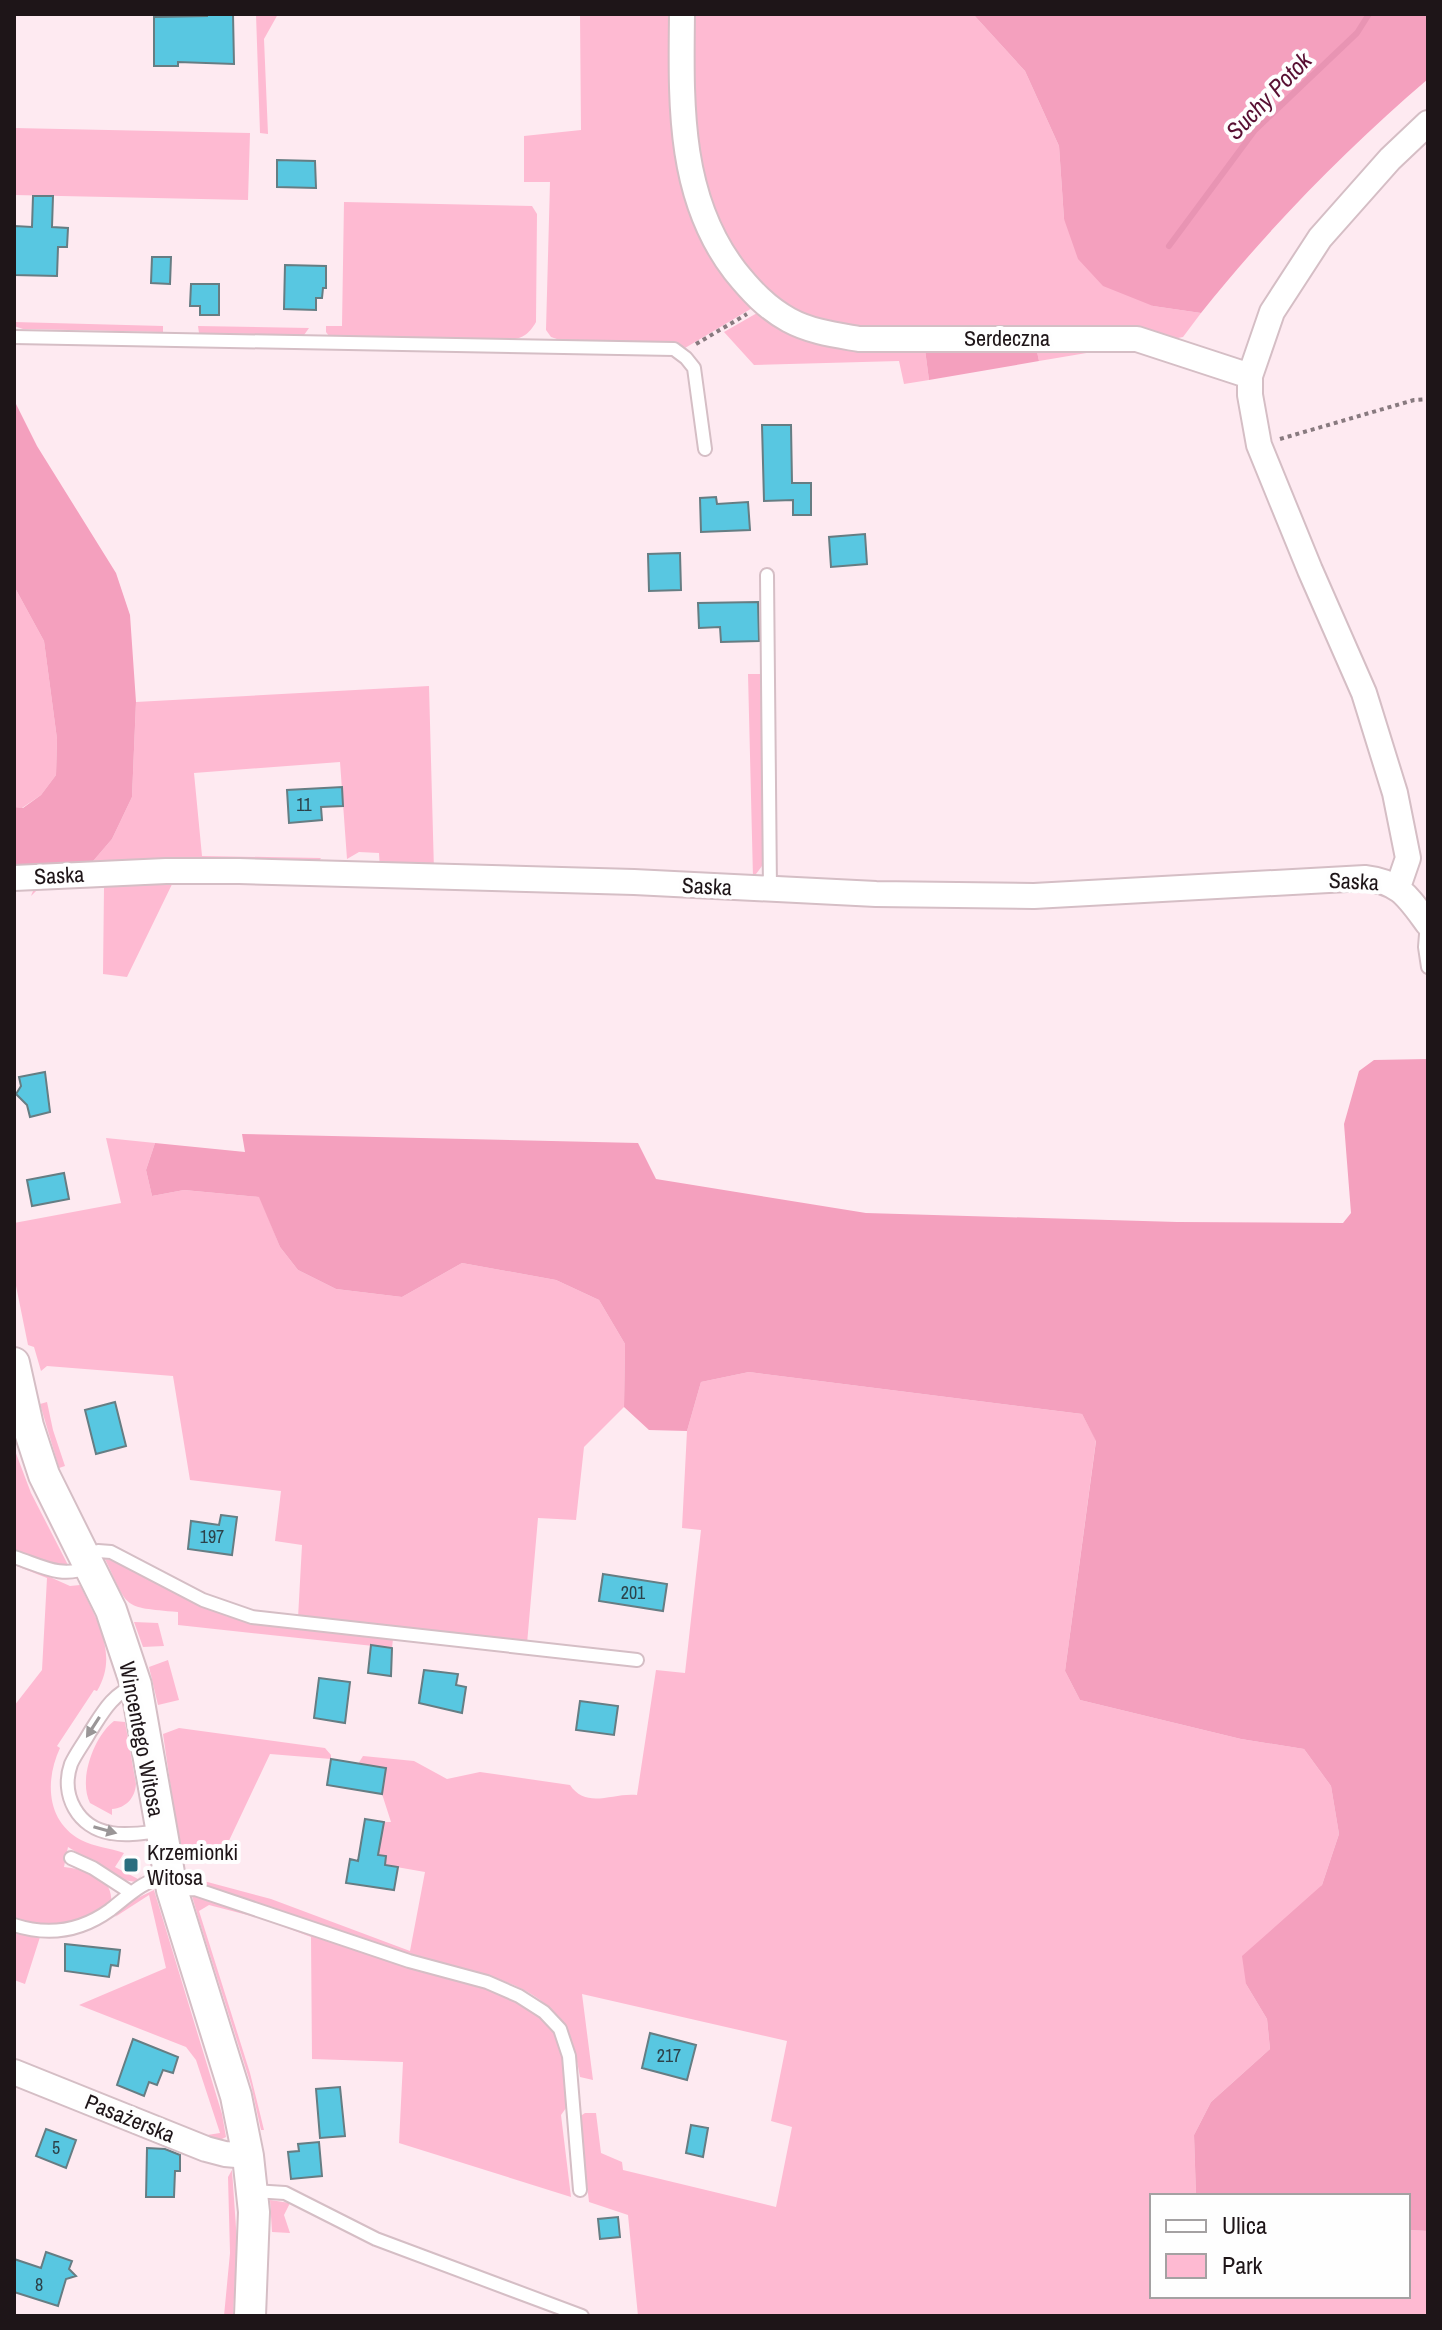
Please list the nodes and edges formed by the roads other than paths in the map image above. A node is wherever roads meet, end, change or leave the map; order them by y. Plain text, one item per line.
1 (682, 14) edge
2 (1428, 123) edge
3 (14, 337) edge
4 (1250, 376) junction
5 (705, 449) dead end
6 (767, 575) dead end
7 (14, 878) edge
8 (1398, 887) junction
9 (770, 889) junction
10 (1427, 923) edge
11 (1428, 967) edge
12 (14, 1363) edge
13 (14, 1557) edge
14 (87, 1562) junction
15 (637, 1660) dead end
16 (136, 1685) junction
17 (160, 1831) junction
18 (71, 1858) dead end
19 (170, 1883) junction
20 (130, 1892) junction
21 (14, 1925) edge
22 (14, 2072) edge
23 (248, 2156) junction
24 (580, 2190) dead end
25 (253, 2191) junction
26 (250, 2316) edge
27 (582, 2316) edge

1 - 4 street, Serdeczna
2 - 4 street
3 - 5 lane
4 - 8 street, Saska
6 - 9 lane
7 - 9 street, Saska
8 - 9 street, Saska
8 - 10 street, Saska
10 - 11 lane
12 - 14 street, Wincentego Witosa
13 - 14 lane
14 - 15 lane
14 - 16 street, Wincentego Witosa
16 - 17 street, Wincentego Witosa
16 -> 17 lane
17 - 19 street, Wincentego Witosa
18 - 20 lane
19 - 20 lane
19 - 23 street, Wincentego Witosa
19 - 24 lane
20 - 21 lane
22 - 23 street, Pasażerska
23 - 25 street, Wincentego Witosa
25 - 26 street, Wincentego Witosa
25 - 27 lane

